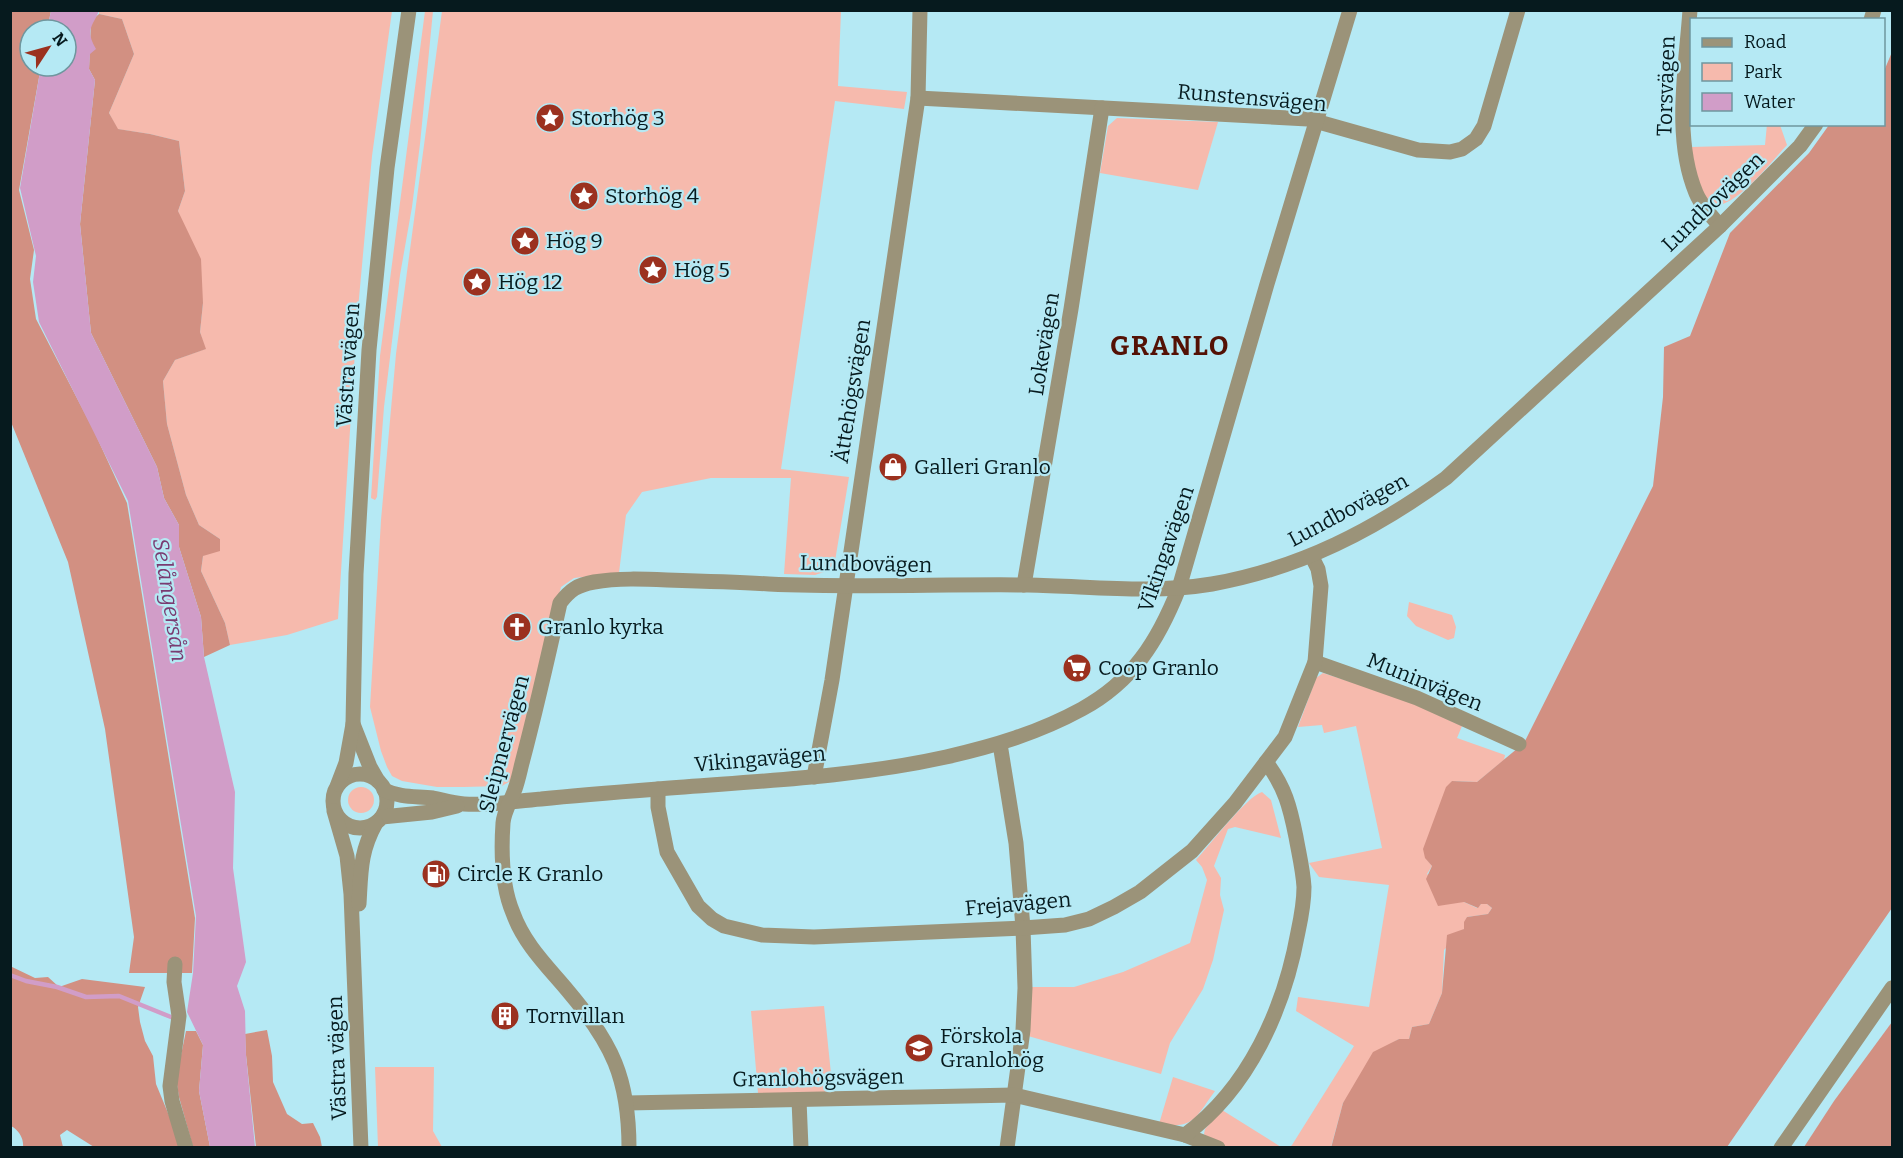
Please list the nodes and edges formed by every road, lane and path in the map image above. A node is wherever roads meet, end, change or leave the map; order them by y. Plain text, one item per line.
1 (410, 10) edge
2 (920, 10) edge
3 (1350, 10) edge
4 (1518, 10) edge
5 (1690, 10) edge
6 (918, 98) junction
7 (1102, 108) junction
8 (1317, 121) junction
9 (1814, 126) edge
10 (1720, 226) junction
11 (1312, 556) junction
12 (1024, 585) junction
13 (577, 586) joint
14 (845, 587) junction
15 (1179, 588) junction
16 (1315, 662) junction
17 (353, 724) junction
18 (1000, 744) junction
19 (1519, 744) dead end
20 (1266, 762) junction
21 (814, 777) junction
22 (338, 784) junction
23 (381, 785) junction
24 (658, 789) junction
25 (508, 803) junction
26 (463, 804) junction
27 (334, 811) junction
28 (379, 820) junction
29 (1023, 928) junction
30 (175, 964) dead end
31 (355, 967) junction
32 (1893, 988) edge
33 (1014, 1095) junction
34 (799, 1100) junction
35 (627, 1102) junction
36 (1185, 1135) junction
37 (186, 1148) edge
38 (361, 1148) edge
39 (629, 1148) edge
40 (801, 1148) edge
41 (1007, 1148) edge
42 (1218, 1148) edge
43 (1781, 1148) edge

1 - 17 street, Västra vägen
2 - 6 street, Ättehögsvägen
3 - 8 street, Vikingavägen
4 - 8 street, Runstensvägen
5 - 10 street, Torsvägen
6 - 7 street, Runstensvägen
6 - 14 street, Ättehögsvägen
7 - 8 street, Runstensvägen
7 - 12 street, Lokevägen
8 - 15 street, Vikingavägen
9 - 10 street, Lundbovägen
10 - 11 street, Lundbovägen
11 - 15 street, Lundbovägen
11 - 16 street, Frejavägen
12 - 14 street, Lundbovägen
12 - 15 street, Lundbovägen
13 - 14 street, Lundbovägen
13 - 25 street, Sleipnervägen
14 - 21 street, Ättehögsvägen
15 - 18 street, Vikingavägen
16 - 19 street, Muninvägen
16 - 20 street, Frejavägen
17 - 22 street, Västra vägen
17 - 23 street, Västra vägen
18 - 21 street, Vikingavägen
18 - 29 street
20 - 29 street, Frejavägen
20 - 36 street
21 - 24 street, Vikingavägen
22 - 23 street
22 - 27 street
23 - 26 street, Vikingavägen
23 - 28 street
24 - 25 street, Vikingavägen
24 - 29 street, Frejavägen
25 - 26 street, Vikingavägen
25 - 35 street, Sleipnervägen
26 - 28 street, Vikingavägen
27 - 28 street
27 - 31 street, Västra vägen
28 - 31 street, Västra vägen
29 - 33 street
30 - 37 street
31 - 38 street, Västra vägen
32 - 43 street
33 - 34 street, Granlohögsvägen
33 - 36 street, Granlohögsvägen
33 - 41 street
34 - 35 street, Granlohögsvägen
34 - 40 street
35 - 39 street, Sleipnervägen
36 - 42 street, Granlohögsvägen

